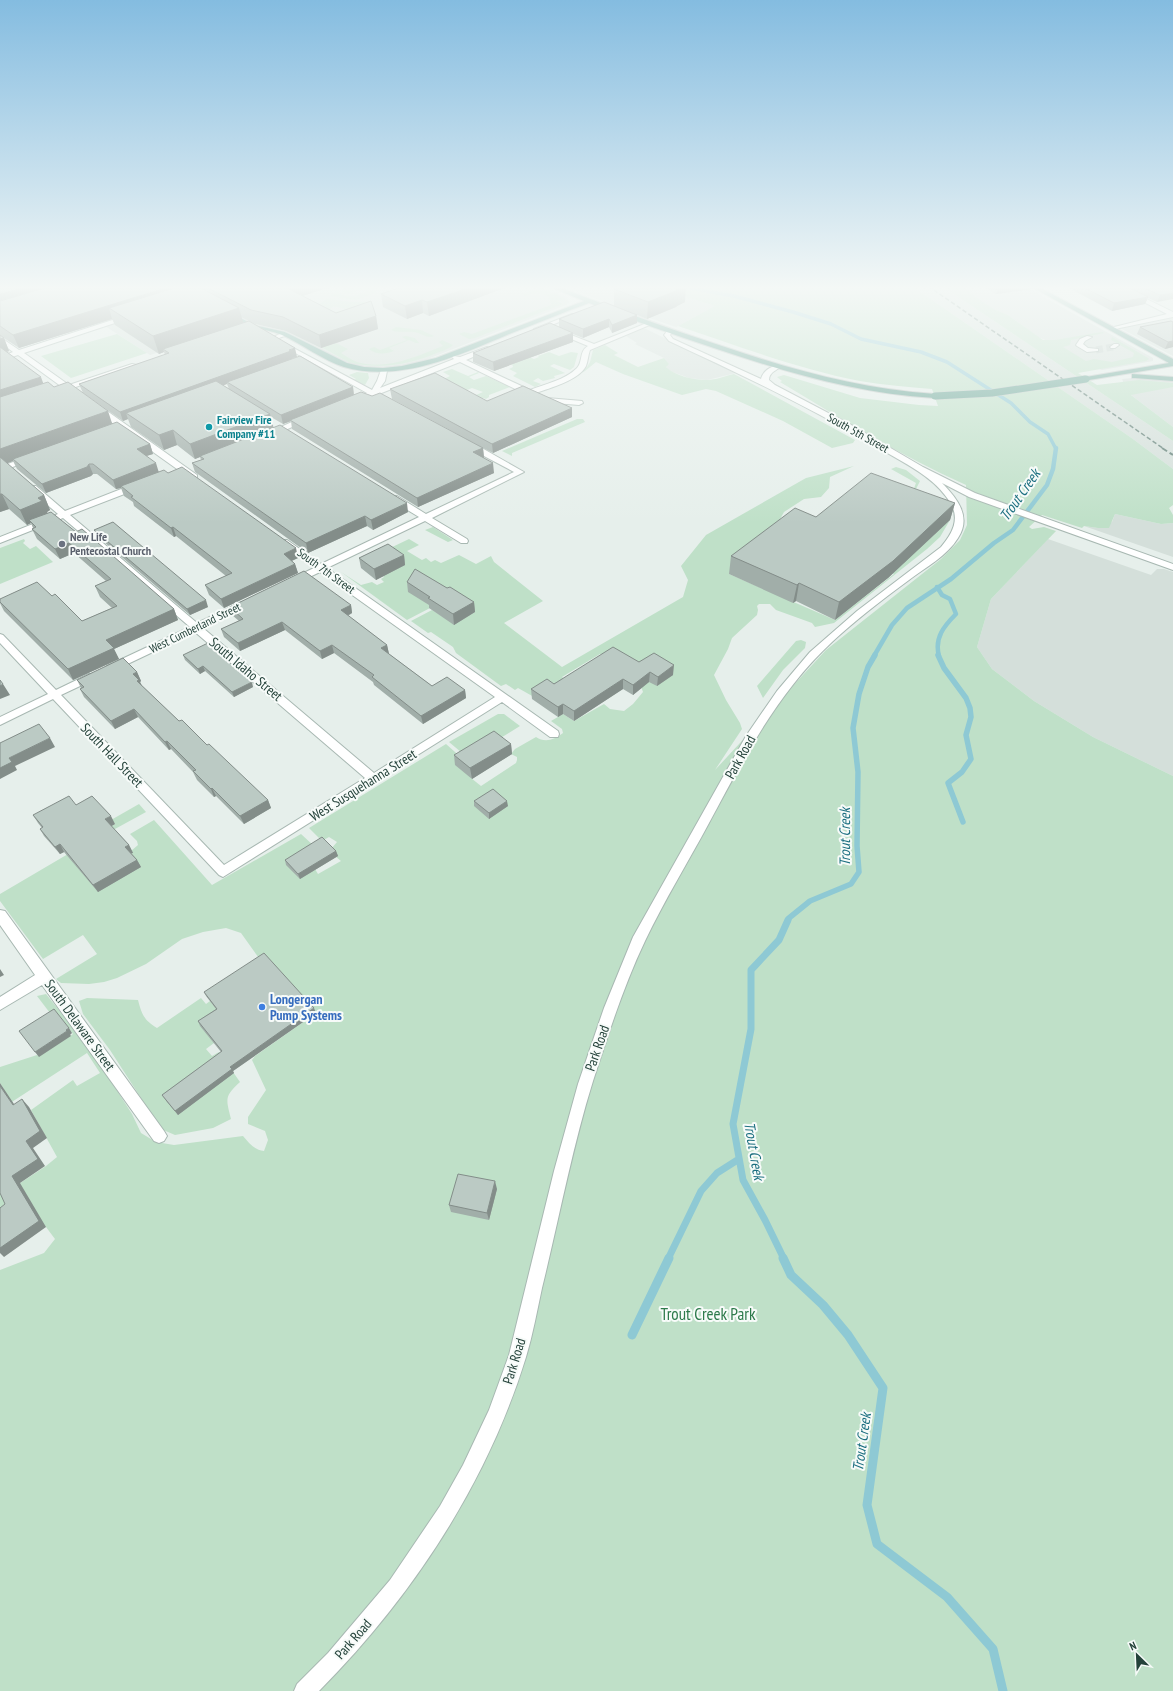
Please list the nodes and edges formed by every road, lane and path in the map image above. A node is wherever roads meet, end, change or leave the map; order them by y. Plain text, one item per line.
1 (37, 365) edge
2 (134, 365) edge
3 (321, 365) edge
4 (347, 365) edge
5 (419, 365) edge
6 (446, 365) edge
7 (472, 365) edge
8 (583, 365) edge
9 (725, 365) edge
10 (771, 365) edge
11 (1162, 365) edge
12 (412, 367) junction
13 (777, 367) junction
14 (354, 368) junction
15 (383, 371) junction
16 (338, 374) junction
17 (421, 375) junction
18 (1086, 378) junction
19 (1173, 379) edge
20 (68, 387) junction
21 (772, 387) junction
22 (55, 392) edge
23 (373, 393) junction
24 (528, 393) junction
25 (382, 398) edge
26 (347, 403) edge
27 (579, 403) dead end
28 (311, 418) edge
29 (132, 423) edge
30 (119, 427) junction
31 (260, 438) edge
32 (462, 441) edge
33 (37, 457) edge
34 (192, 464) edge
35 (4, 468) edge
36 (920, 469) junction
37 (178, 470) junction
38 (146, 482) edge
39 (203, 484) edge
40 (389, 495) edge
41 (64, 514) junction
42 (426, 517) junction
43 (279, 538) edge
44 (0, 540) edge
45 (464, 541) dead end
46 (1173, 567) edge
47 (320, 568) junction
48 (286, 584) edge
49 (251, 601) edge
50 (196, 627) junction
51 (0, 637) edge
52 (55, 695) junction
53 (502, 698) junction
54 (0, 721) edge
55 (554, 734) dead end
56 (374, 778) junction
57 (223, 872) joint
58 (0, 915) edge
59 (44, 977) junction
60 (0, 1004) edge
61 (159, 1136) dead end
62 (304, 1691) edge

1 - 20 street
2 - 20 street
3 - 16 street
4 - 14 main road
5 - 12 main road
6 - 17 street
7 - 24 street
8 - 24 street
9 - 21 street, South 5th Street
10 - 13 main road
11 - 18 main road
12 - 15 main road
12 - 17 street
13 - 18 main road, bridge
13 - 21 street
14 - 15 main road
14 - 16 street
15 - 23 street
16 - 23 street
17 - 23 street
18 - 19 main road
20 - 22 street
20 - 30 street
21 - 36 street, South 5th Street
23 - 25 street
23 - 26 street
24 - 27 street
28 - 31 street
29 - 30 street
30 - 37 street
32 - 42 street
33 - 35 street
34 - 37 street
35 - 41 street, South Idaho Street
36 - 46 street, South 5th Street
36 - 62 street, Park Road
37 - 39 street
38 - 41 street
40 - 42 street
41 - 44 street
41 - 50 street, South Idaho Street
42 - 45 street
42 - 47 street
43 - 47 street, South 7th Street
47 - 48 street
47 - 53 street, South 7th Street
49 - 50 street, West Cumberland Street
50 - 52 street, West Cumberland Street
50 - 56 street, South Idaho Street
51 - 52 street, South Hall Street
52 - 54 street, West Cumberland Street
52 - 57 street, South Hall Street
53 - 55 street, South 7th Street
53 - 56 street, West Susquehanna Street
56 - 57 street, West Susquehanna Street
58 - 59 street, South Delaware Street
59 - 60 street
59 - 61 street, South Delaware Street

